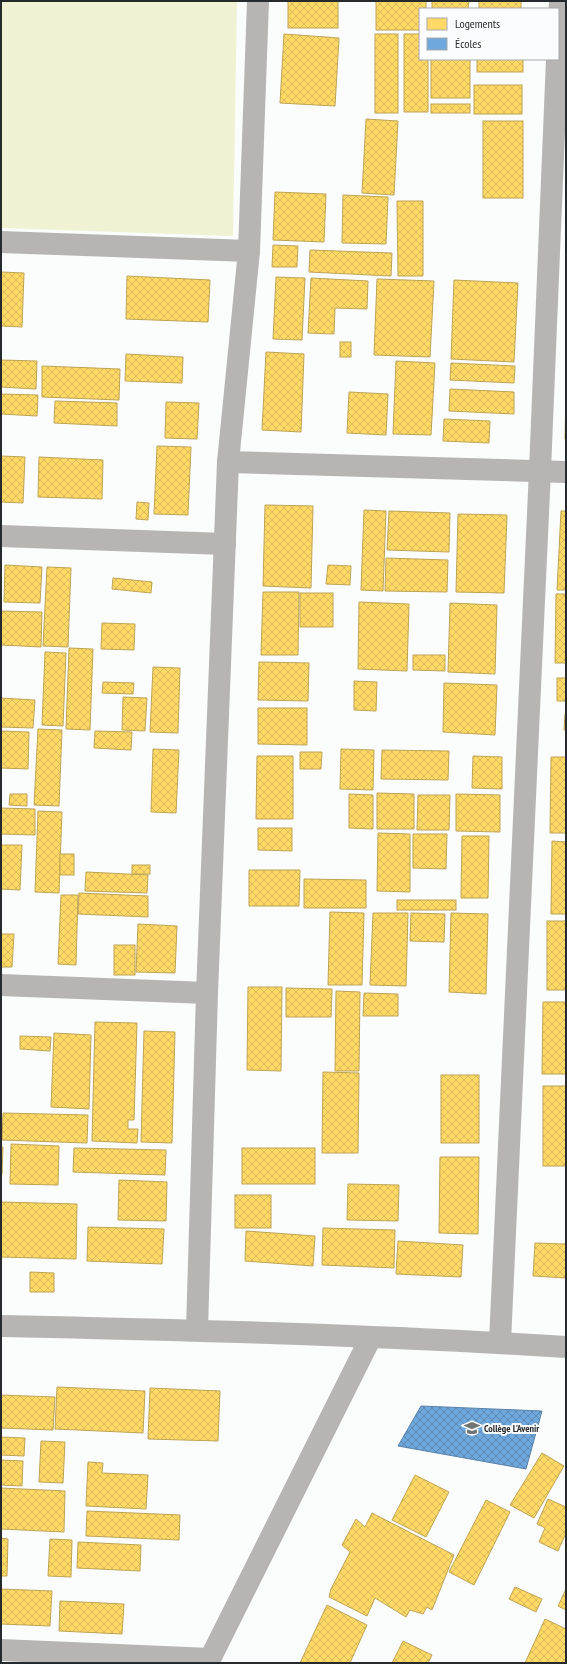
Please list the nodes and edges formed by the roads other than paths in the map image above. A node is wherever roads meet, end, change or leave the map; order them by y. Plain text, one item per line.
1 (258, 1) edge
2 (560, 1) edge
3 (559, 23) edge
4 (557, 60) edge
5 (1, 242) edge
6 (250, 251) junction
7 (228, 462) junction
8 (540, 470) junction
9 (566, 472) edge
10 (1, 536) edge
11 (225, 544) junction
12 (1, 985) edge
13 (207, 993) junction
14 (1, 1326) edge
15 (197, 1330) junction
16 (371, 1338) junction
17 (500, 1342) junction
18 (566, 1347) edge
19 (1, 1650) edge
20 (209, 1661) edge

1 - 6 street
2 - 3 street
4 - 8 street
5 - 6 street
6 - 7 street
7 - 8 street
7 - 11 street
8 - 9 street
8 - 17 street
10 - 11 street
11 - 13 street
12 - 13 street
13 - 15 street
14 - 15 street
15 - 16 street
16 - 17 street
16 - 20 street
17 - 18 street
19 - 20 street

